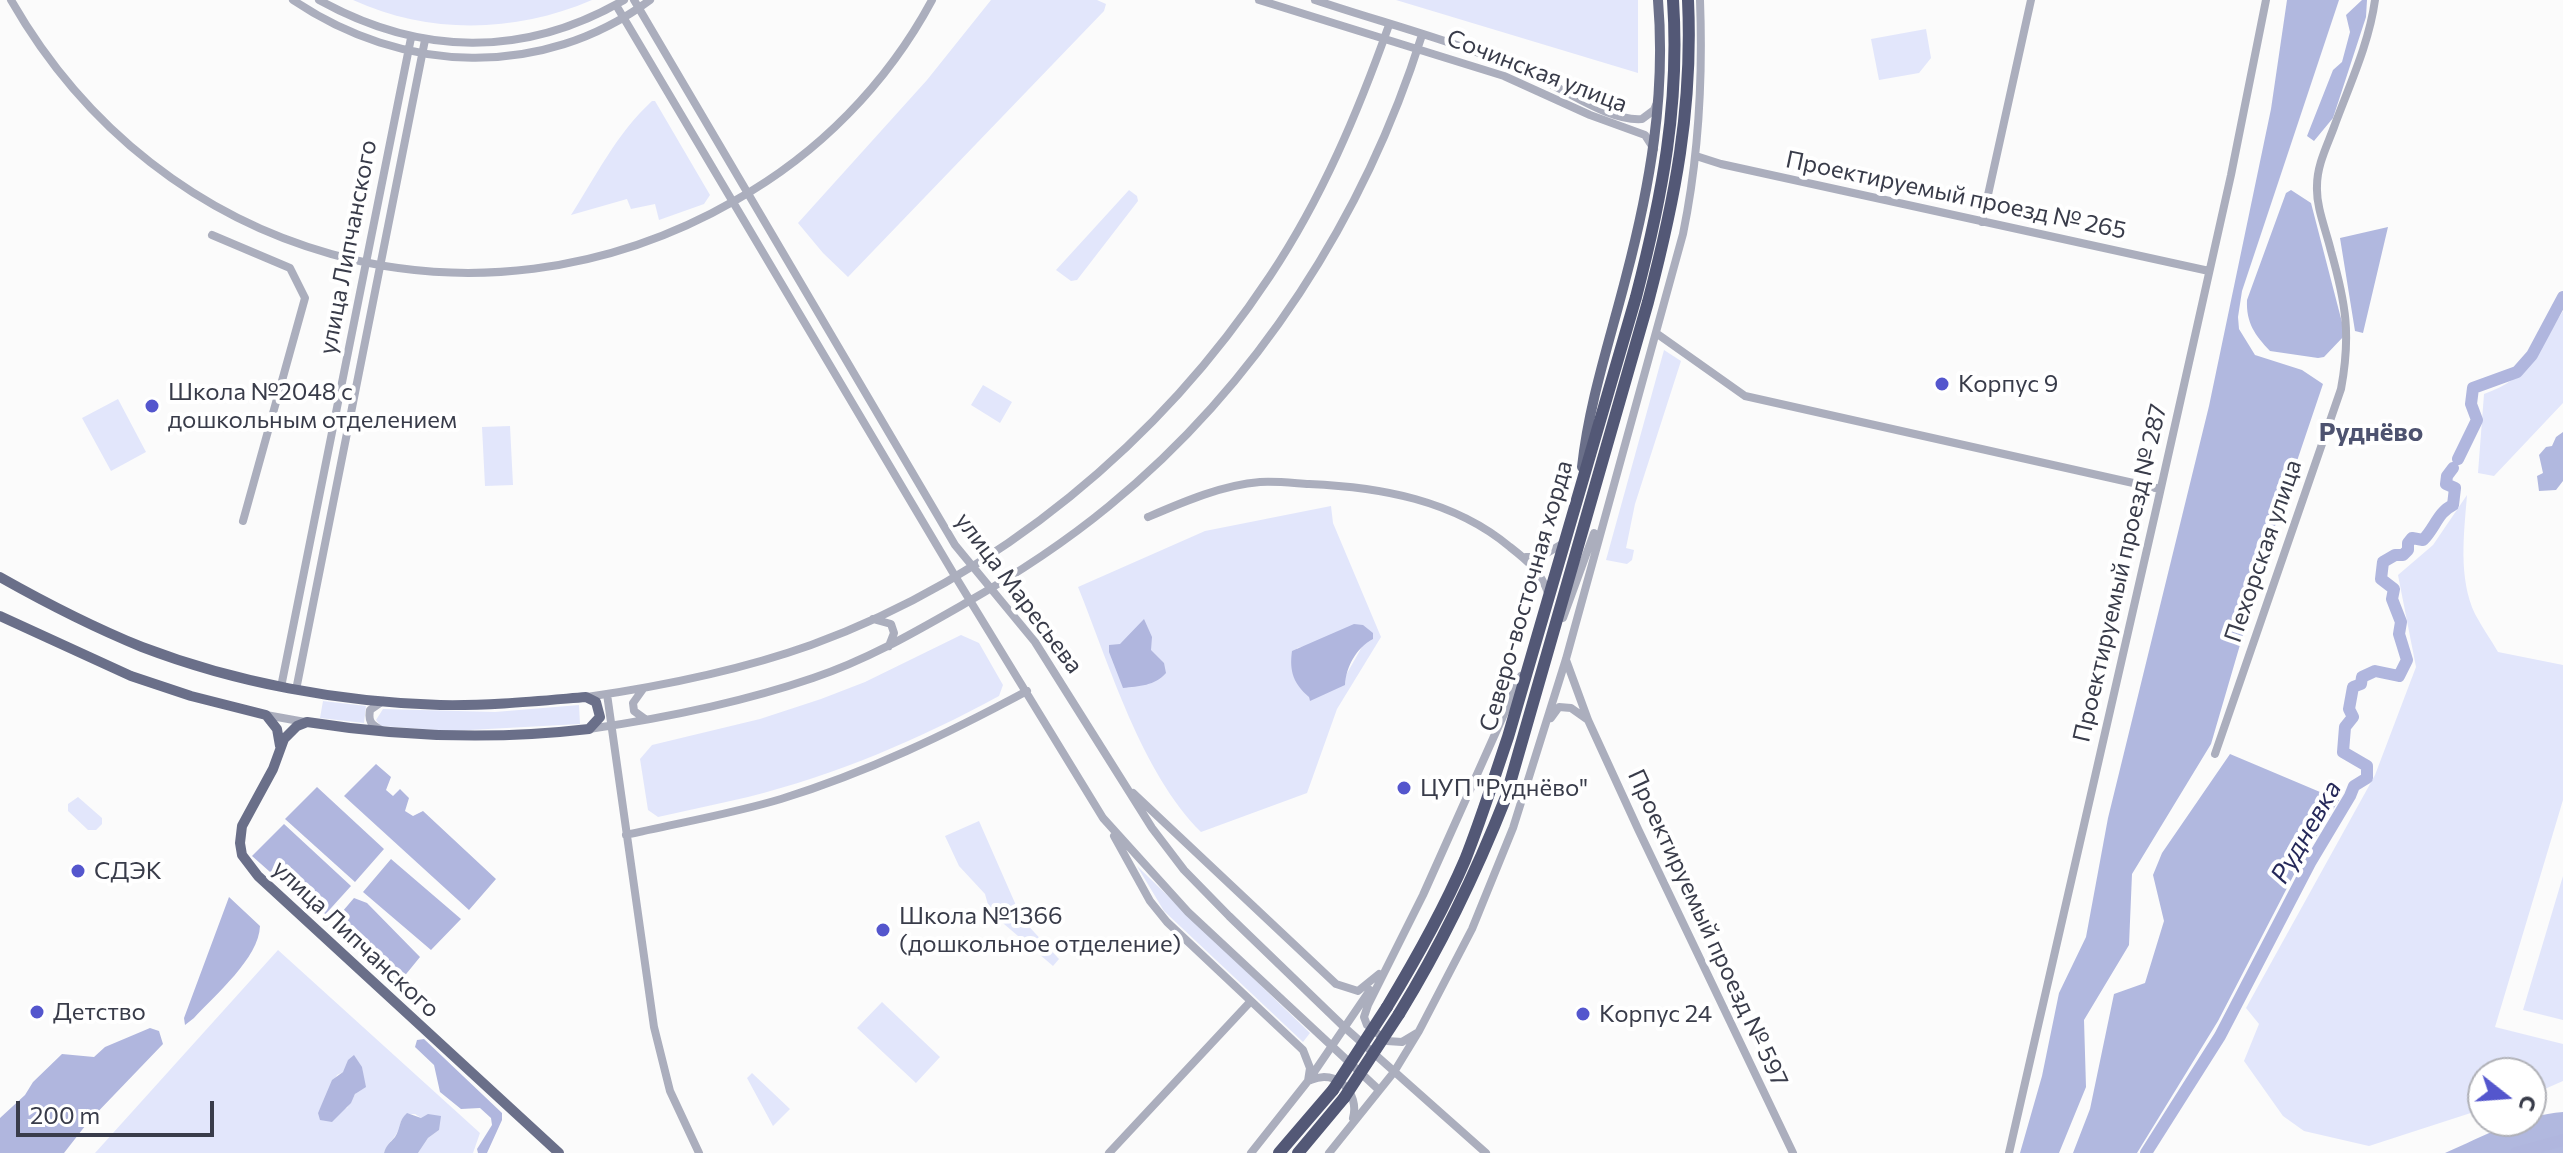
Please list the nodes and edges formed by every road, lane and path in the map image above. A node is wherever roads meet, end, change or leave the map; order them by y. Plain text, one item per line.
1 (11, 0) edge
2 (293, 0) edge
3 (319, 0) edge
4 (650, 0) edge
5 (932, 0) edge
6 (1259, 0) edge
7 (1315, 0) edge
8 (1658, 0) edge
9 (1673, 0) edge
10 (1688, 0) edge
11 (1700, 0) edge
12 (2031, 0) edge
13 (2266, 0) edge
14 (2375, 0) edge
15 (620, 2) edge
16 (636, 4) edge
17 (624, 18) junction
18 (1389, 25) junction
19 (1422, 35) junction
20 (411, 38) junction
21 (1384, 38) junction
22 (425, 40) junction
23 (1418, 48) junction
24 (408, 51) junction
25 (422, 54) junction
26 (1659, 97) junction
27 (1654, 149) junction
28 (1696, 156) junction
29 (747, 194) junction
30 (734, 202) junction
31 (1982, 222) junction
32 (212, 235) dead end
33 (365, 263) junction
34 (380, 265) junction
35 (2209, 271) junction
36 (1656, 333) junction
37 (1580, 489) junction
38 (2160, 489) junction
39 (1609, 495) junction
40 (1148, 517) dead end
41 (243, 521) dead end
42 (1565, 542) junction
43 (1521, 555) junction
44 (971, 567) junction
45 (955, 576) junction
46 (0, 577) edge
47 (990, 590) junction
48 (1549, 596) junction
49 (971, 600) junction
50 (0, 616) edge
51 (873, 619) junction
52 (1540, 627) junction
53 (889, 647) junction
54 (1566, 659) junction
55 (1544, 667) junction
56 (281, 687) junction
57 (643, 689) junction
58 (296, 690) junction
59 (1027, 691) junction
60 (607, 694) junction
61 (586, 697) junction
62 (384, 701) junction
63 (266, 715) junction
64 (646, 720) junction
65 (1588, 720) junction
66 (307, 722) junction
67 (1547, 723) junction
68 (610, 726) junction
69 (589, 729) junction
70 (381, 730) junction
71 (280, 748) junction
72 (2215, 754) dead end
73 (1121, 781) junction
74 (1103, 818) junction
75 (626, 835) junction
76 (1384, 969) junction
77 (1250, 1002) junction
78 (1343, 1026) junction
79 (1419, 1031) junction
80 (1331, 1046) junction
81 (1394, 1072) junction
82 (1308, 1081) junction
83 (1379, 1090) junction
84 (1346, 1133) junction
85 (559, 1153) edge
86 (699, 1153) edge
87 (1109, 1153) edge
88 (1251, 1153) edge
89 (1279, 1153) edge
90 (1298, 1153) edge
91 (1329, 1153) edge
92 (1486, 1153) edge
93 (1793, 1153) edge
94 (2009, 1153) edge

1 - 33 street
2 - 24 street
3 - 20 street
4 - 16 street
5 - 29 street
6 - 21 street, Сочинская улица
7 - 18 street, Сочинская улица
8 - 26 main road
9 - 37 highway, Северо-восточная хорда
10 - 55 highway, Северо-восточная хорда
11 - 28 street
12 - 31 street
13 - 35 street, Проектируемый проезд № 287
14 - 72 street, Пехорская улица
15 - 17 street, улица Маресьева
15 - 22 street
16 - 17 street
16 - 29 street, улица Маресьева
17 - 25 street
17 - 30 street, улица Маресьева
18 - 19 street, Сочинская улица
18 - 21 street
19 - 23 street
19 - 26 street, Сочинская улица
20 - 22 street
20 - 24 street, улица Липчанского
21 - 23 street, Сочинская улица
21 - 44 street
22 - 25 street, улица Липчанского
23 - 27 street, Сочинская улица
23 - 47 street
24 - 25 street
24 - 33 street, улица Липчанского
25 - 34 street, улица Липчанского
26 - 27 main road
27 - 37 main road
28 - 31 street, Проектируемый проезд № 265
28 - 36 street
29 - 30 street
29 - 44 street, улица Маресьева
30 - 34 street
30 - 45 street, улица Маресьева
31 - 35 street, Проектируемый проезд № 265
32 - 41 street
33 - 34 street
33 - 56 street, улица Липчанского
34 - 58 street, улица Липчанского
35 - 38 street, Проектируемый проезд № 287
36 - 38 street
36 - 39 street
37 - 42 highway, Северо-восточная хорда
38 - 94 street, Проектируемый проезд № 287
39 - 54 street
39 - 55 street
40 - 43 street
42 - 43 street
42 - 48 highway, Северо-восточная хорда
43 - 48 street
44 - 45 street
44 - 47 street, улица Маресьева
45 - 49 street, улица Маресьева
45 - 51 street
46 - 56 main road
47 - 49 street
47 - 73 street, улица Маресьева
48 - 52 highway, Северо-восточная хорда
49 - 53 street
49 - 59 street, улица Маресьева
50 - 63 main road
51 - 53 street
51 - 57 street
52 - 76 street
52 - 89 highway, Северо-восточная хорда, bridge
53 - 64 street
54 - 65 street, Проектируемый проезд № 597
54 - 67 street
55 - 90 highway, Северо-восточная хорда, bridge
56 - 58 main road
57 - 60 street
57 - 64 street
58 - 62 main road
59 - 74 street, улица Маресьева
59 - 75 street
60 - 61 street
60 - 68 street
61 - 62 main road
61 - 69 main road
62 - 70 street
63 - 66 street
63 - 71 main road
64 - 68 street
65 - 67 street
65 - 93 street, Проектируемый проезд № 597
66 - 70 main road
66 - 71 main road, улица Липчанского
67 - 79 street
68 - 69 street
68 - 75 street
69 - 70 main road
71 - 85 main road, улица Липчанского
73 - 76 street
73 - 78 street, улица Маресьева
74 - 77 street
74 - 80 street, улица Маресьева
75 - 86 street
76 - 78 street
76 - 79 street
77 - 82 street
77 - 87 street
78 - 80 street
78 - 81 street, улица Маресьева
79 - 81 street
80 - 82 street
80 - 83 street, улица Маресьева
81 - 83 street
81 - 92 street
82 - 84 street
82 - 88 street
83 - 84 street
84 - 91 street

